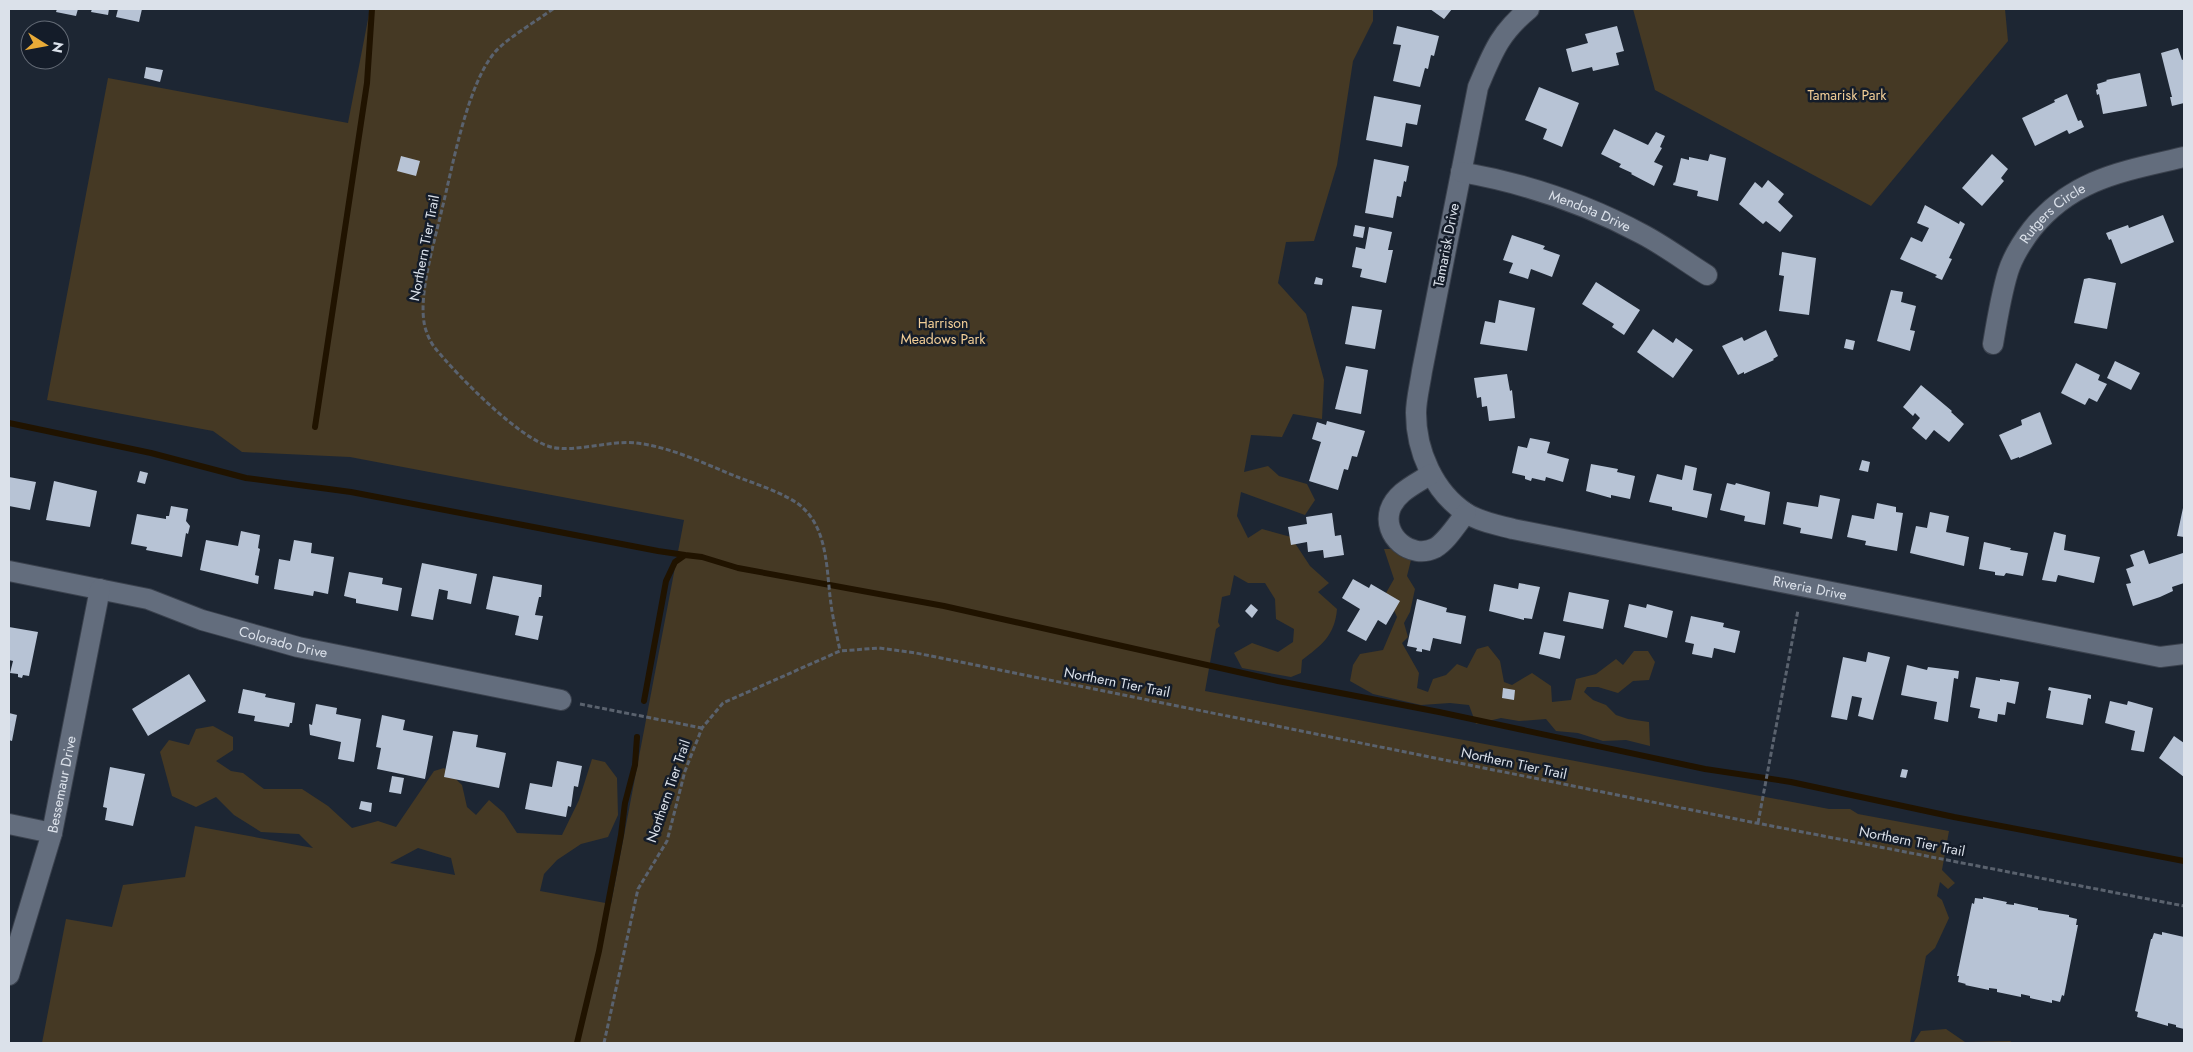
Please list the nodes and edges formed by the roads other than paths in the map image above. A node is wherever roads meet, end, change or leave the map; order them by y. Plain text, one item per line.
1 (1529, 9) edge
2 (2184, 157) edge
3 (1461, 172) junction
4 (1707, 275) dead end
5 (1993, 344) dead end
6 (1430, 474) junction
7 (1444, 492) joint
8 (1466, 513) junction
9 (9, 571) edge
10 (100, 589) junction
11 (2184, 654) edge
12 (561, 700) road end
13 (9, 824) edge
14 (52, 833) junction
15 (9, 975) edge

1 - 3 street, Tamarisk Drive
2 - 5 street, Rutgers Circle
3 - 4 street, Mendota Drive
3 - 6 street, Tamarisk Drive
6 - 7 street, Tamarisk Drive
6 - 8 street
7 - 8 street, Riveria Drive
8 - 11 street, Riveria Drive
9 - 10 street, Colorado Drive
10 - 12 street, Colorado Drive
10 - 14 street, Bessemaur Drive
13 - 14 street
14 - 15 street, Bessemaur Drive

